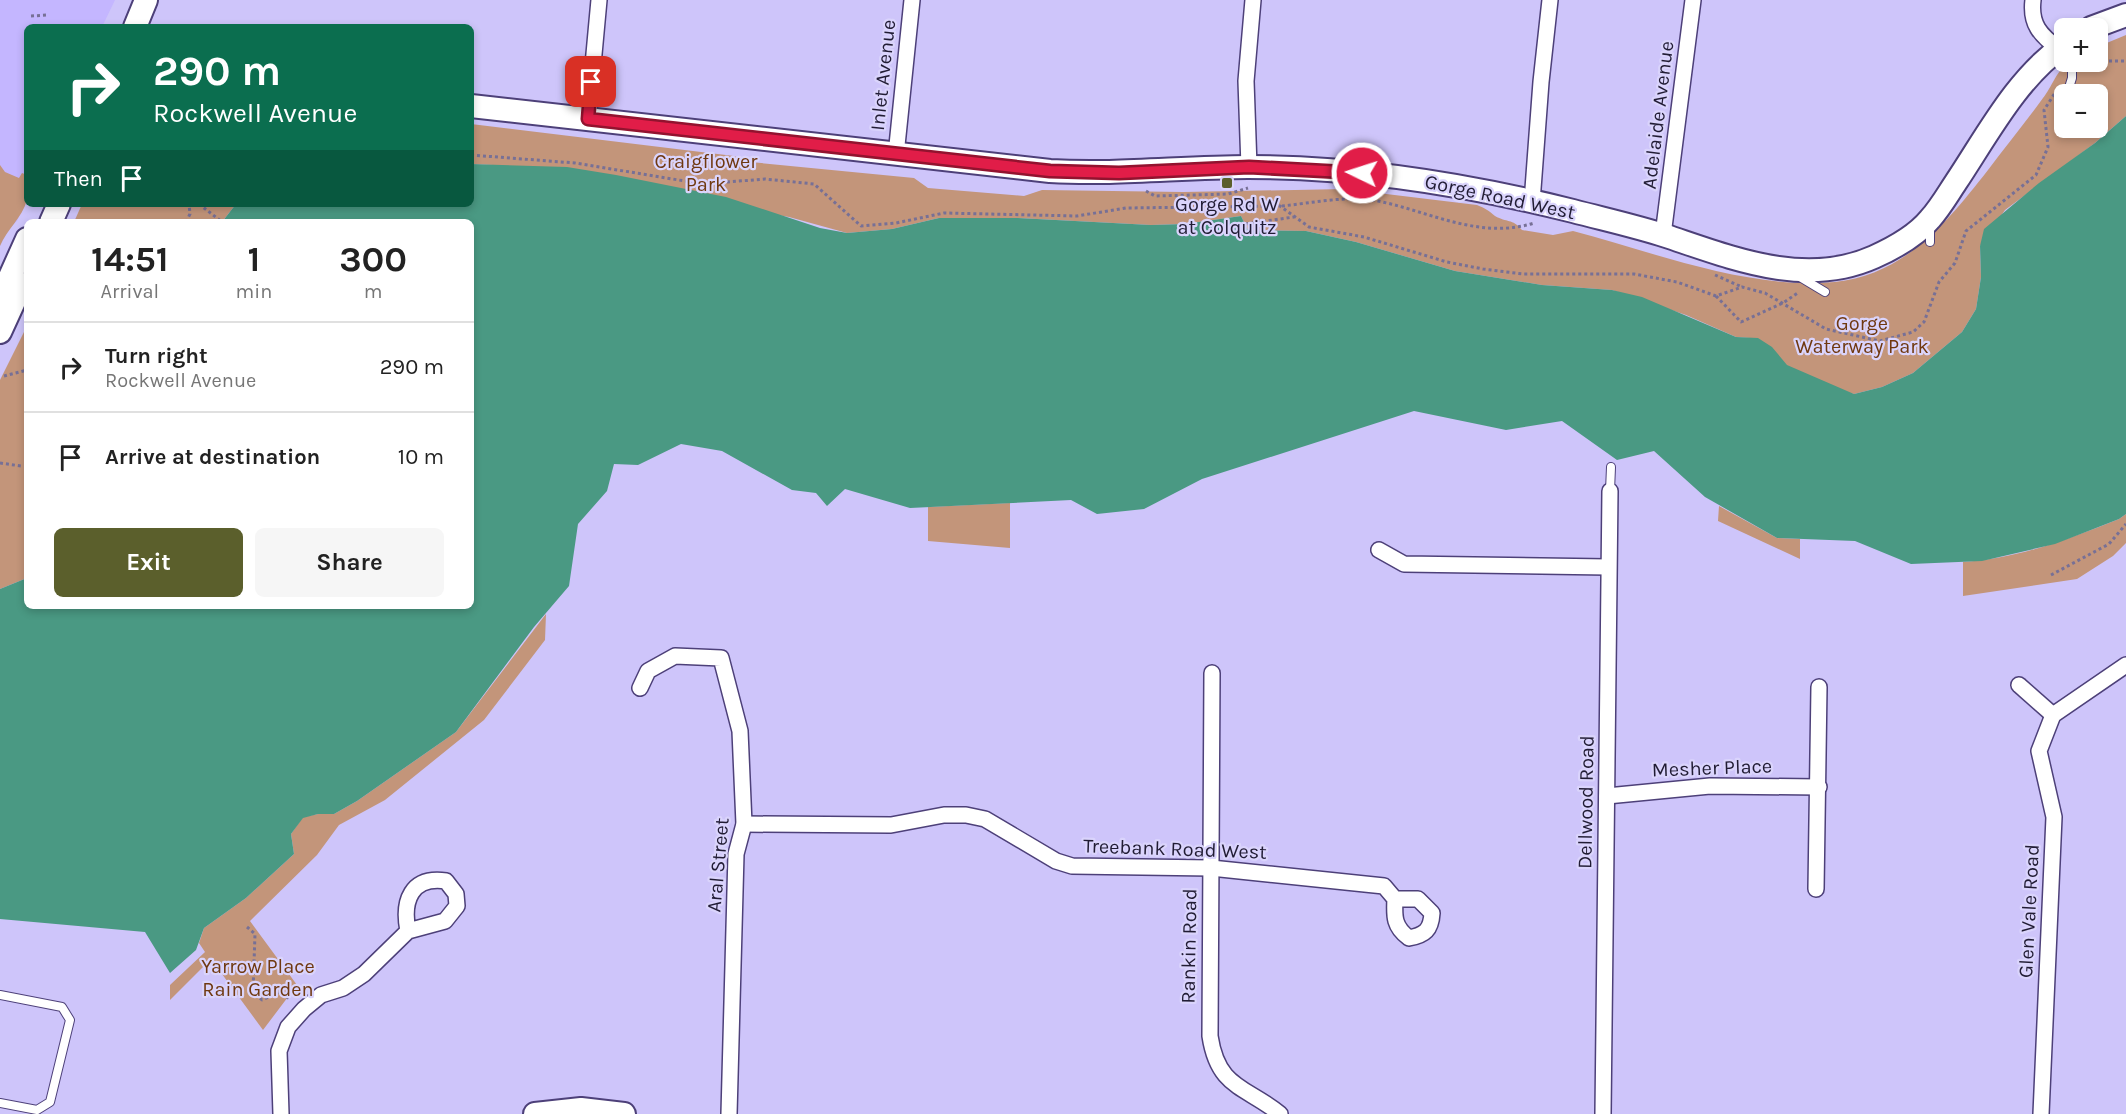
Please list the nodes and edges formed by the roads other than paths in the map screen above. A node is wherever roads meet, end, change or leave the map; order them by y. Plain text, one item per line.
1 (146, 0) edge
2 (599, 0) edge
3 (912, 0) edge
4 (1253, 0) edge
5 (1550, 0) edge
6 (1693, 0) edge
7 (2033, 0) edge
8 (2126, 15) edge
9 (2108, 22) edge
10 (136, 24) edge
11 (2054, 45) edge
12 (2054, 61) edge
13 (474, 106) edge
14 (588, 119) junction
15 (896, 155) junction
16 (1249, 167) junction
17 (1535, 212) junction
18 (1931, 219) junction
19 (1663, 235) junction
20 (1930, 242) dead end
21 (24, 246) edge
22 (1789, 269) junction
23 (24, 280) edge
24 (1826, 292) dead end
25 (0, 299) edge
26 (0, 332) edge
27 (1611, 467) dead end
28 (1610, 491) joint
29 (1379, 550) dead end
30 (1608, 567) junction
31 (2126, 665) edge
32 (1212, 673) dead end
33 (2019, 686) dead end
34 (1819, 687) dead end
35 (640, 688) dead end
36 (2053, 715) junction
37 (1819, 787) junction
38 (1607, 796) junction
39 (744, 824) junction
40 (1211, 868) junction
41 (1816, 889) dead end
42 (1395, 899) dead end
43 (408, 931) dead end
44 (0, 995) edge
45 (0, 1103) edge
46 (282, 1114) edge
47 (535, 1114) edge
48 (624, 1114) edge
49 (729, 1114) edge
50 (1280, 1114) edge
51 (1603, 1114) edge
52 (2041, 1114) edge

1 - 10 main road
2 - 14 street
3 - 15 street, Inlet Avenue
4 - 16 street
5 - 17 street
6 - 19 street, Adelaide Avenue
7 - 11 street
8 - 9 main road
12 - 18 main road, Gorge Road West
13 - 14 main road, Gorge Road West
14 - 15 main road, Gorge Road West
15 - 16 main road, Gorge Road West
16 - 17 main road, Gorge Road West
17 - 19 main road, Gorge Road West
18 - 20 lane
18 - 22 main road, Gorge Road West
19 - 22 main road, Gorge Road West
21 - 25 main road
22 - 24 lane
23 - 26 main road
27 - 28 lane
28 - 30 street, Dellwood Road
29 - 30 street
30 - 38 street, Dellwood Road
31 - 36 street
32 - 40 street, Rankin Road
33 - 36 street
34 - 37 street
35 - 39 street, Aral Street
36 - 52 street, Glen Vale Road
37 - 38 street, Mesher Place
37 - 41 street
38 - 51 street, Dellwood Road
39 - 40 street, Treebank Road West
39 - 49 street, Aral Street
40 - 42 street, Treebank Road West
40 - 50 street, Rankin Road
43 - 46 street
44 - 45 lane
47 - 48 main road

